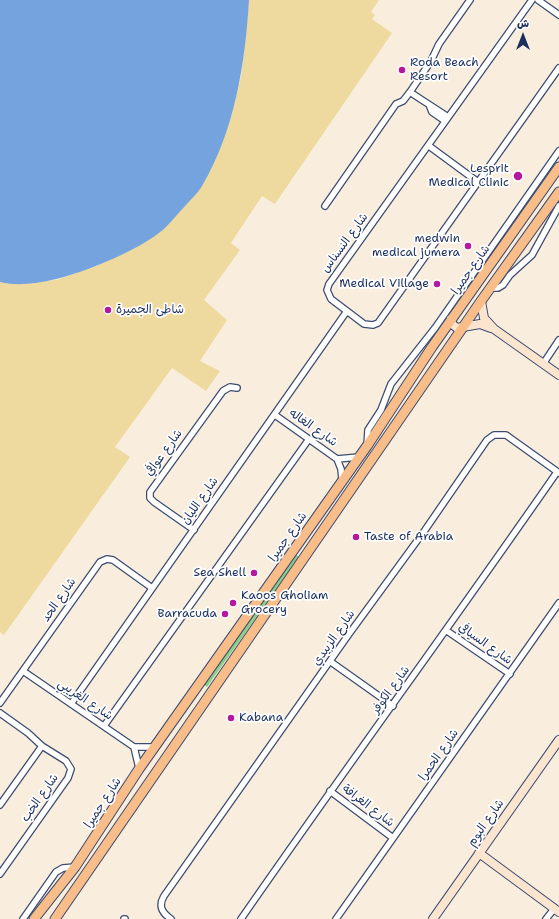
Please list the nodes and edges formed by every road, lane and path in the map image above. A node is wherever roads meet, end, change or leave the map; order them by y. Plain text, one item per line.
1 (470, 0) edge
2 (532, 0) edge
3 (538, 0) edge
4 (559, 15) edge
5 (559, 68) edge
6 (410, 92) junction
7 (447, 119) junction
8 (429, 146) junction
9 (559, 151) edge
10 (559, 167) edge
11 (478, 182) junction
12 (559, 192) edge
13 (325, 206) dead end
14 (559, 206) edge
15 (491, 288) junction
16 (481, 301) junction
17 (347, 311) junction
18 (451, 319) junction
19 (464, 327) junction
20 (494, 329) junction
21 (559, 340) edge
22 (432, 347) junction
23 (445, 353) junction
24 (543, 364) junction
25 (559, 375) edge
26 (237, 388) dead end
27 (275, 415) junction
28 (309, 439) junction
29 (367, 446) junction
30 (359, 457) junction
31 (338, 459) junction
32 (558, 473) edge
33 (342, 480) junction
34 (194, 530) junction
35 (152, 588) junction
36 (559, 603) edge
37 (447, 631) junction
38 (331, 662) junction
39 (23, 671) junction
40 (510, 674) junction
41 (0, 703) edge
42 (71, 704) junction
43 (392, 706) junction
44 (0, 713) edge
45 (104, 726) junction
46 (559, 740) edge
47 (42, 746) junction
48 (134, 747) junction
49 (155, 747) junction
50 (139, 769) junction
51 (330, 791) junction
52 (0, 805) edge
53 (393, 838) junction
54 (479, 853) junction
55 (75, 867) junction
56 (0, 874) edge
57 (65, 904) junction
58 (556, 910) edge
59 (23, 919) edge
60 (34, 919) edge
61 (55, 919) edge
62 (63, 919) edge
63 (171, 919) edge
64 (241, 919) edge
65 (336, 919) edge
66 (433, 919) edge
67 (546, 919) edge

1 - 6 street
2 - 7 street, شارع النسناس
3 - 4 street
5 - 11 street, شارع النسناس
6 - 7 street
6 - 13 street
7 - 8 street, شارع النسناس
8 - 11 street
8 - 17 street, شارع النسناس
9 - 29 street
10 - 18 main road, شارع جميرا
11 - 17 street, شارع النسناس
12 - 15 main road
14 - 15 street
15 - 16 main road
16 - 19 main road
16 - 20 street
17 - 27 street, شارع الليان
18 - 19 street
18 - 22 main road, شارع جميرا
19 - 20 street
19 - 23 main road
20 - 24 street
21 - 24 street
22 - 23 main road
22 - 29 main road, شارع جميرا
23 - 57 main road
24 - 25 street
26 - 34 street, شارع عوافي
27 - 28 street, شارع الغاله
27 - 34 street, شارع الليان
28 - 31 street, شارع الغاله
28 - 45 street
29 - 30 main road, شارع جميرا
30 - 31 street, شارع الغاله
30 - 33 main road, شارع جميرا
31 - 33 street, شارع الغاله
32 - 37 street, شارع الكوفر
32 - 38 street, شارع الزبيدي
33 - 49 main road, شارع جميرا
34 - 35 street, شارع الليان
35 - 39 street, شارع الحد
35 - 42 street, شارع الليان
36 - 40 street, شارع الحمرا
37 - 40 street, شارع السيافي
37 - 43 street, شارع الكوفر
38 - 43 street
38 - 63 street, شارع الزبيدي
39 - 41 street, شارع الحد
39 - 42 street, شارع الغريبي
40 - 53 street, شارع الحمرا
42 - 45 street, شارع الغريبي
43 - 51 street, شارع الكوفر
44 - 47 street, شارع الخب
45 - 48 street, شارع الغريبي
46 - 54 street, شارع البوم
47 - 52 street
47 - 56 street, شارع الخب
48 - 49 street
48 - 50 street
49 - 50 main road, شارع جميرا
50 - 55 main road, شارع جميرا
51 - 53 street, شارع الغرافة
51 - 64 street, شارع الكوفر
53 - 65 street, شارع الحمرا
54 - 58 street
54 - 66 street, شارع البوم
55 - 59 street
55 - 60 main road, شارع جميرا
57 - 61 main road
57 - 62 main road
58 - 67 street

